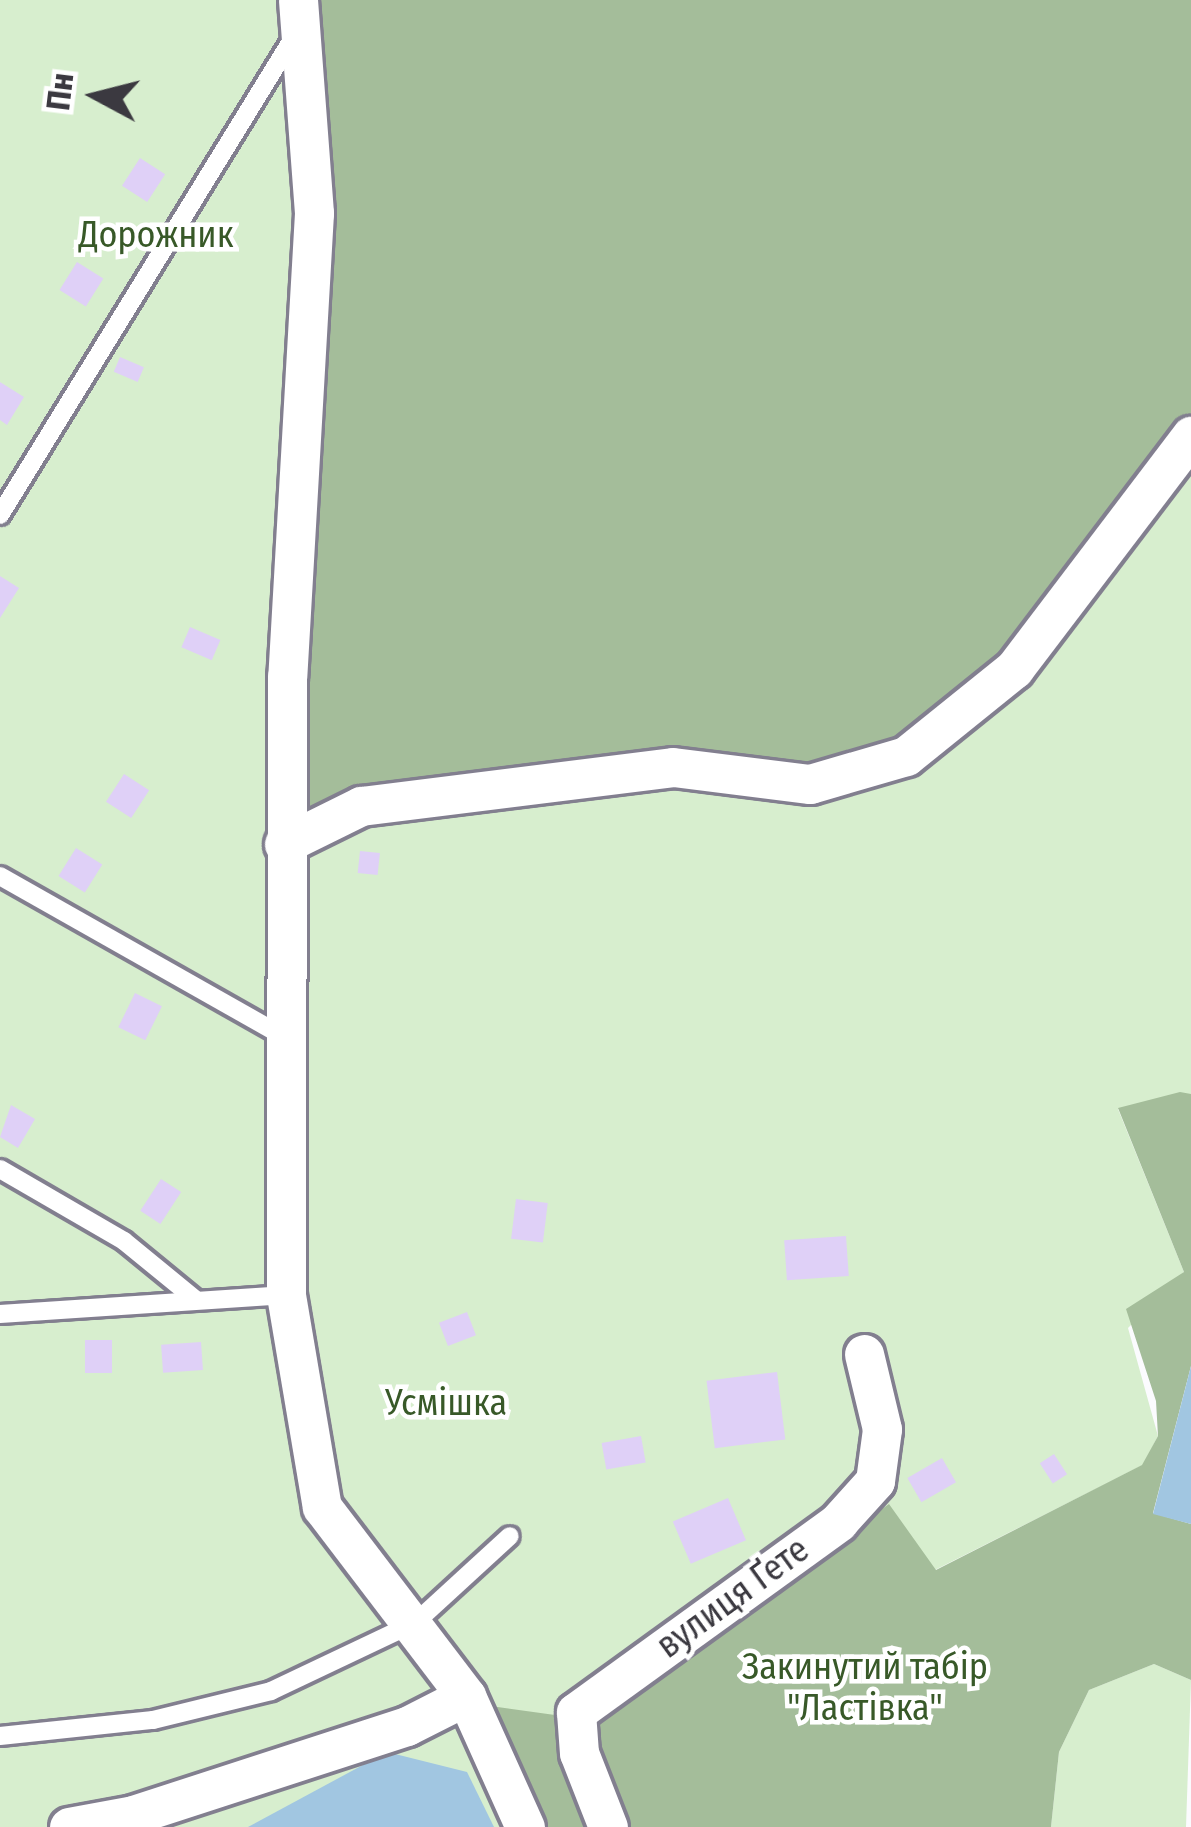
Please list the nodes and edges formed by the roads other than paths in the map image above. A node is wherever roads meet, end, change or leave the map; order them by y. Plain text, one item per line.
1 (298, 15) edge
2 (1191, 436) edge
3 (0, 515) edge
4 (284, 844) junction
5 (0, 876) edge
6 (284, 1037) junction
7 (0, 1169) edge
8 (286, 1295) junction
9 (196, 1300) junction
10 (0, 1314) edge
11 (864, 1354) dead end
12 (510, 1536) dead end
13 (416, 1622) junction
14 (466, 1696) junction
15 (0, 1736) edge
16 (69, 1827) edge
17 (525, 1827) edge
18 (608, 1827) edge

1 - 3 lane
1 - 4 street
2 - 4 street
4 - 6 street
5 - 6 lane
6 - 8 street
7 - 9 lane
8 - 9 lane
8 - 13 street
9 - 10 lane
11 - 18 street, вулиця Ґете
12 - 13 lane
13 - 14 street
13 - 15 lane
14 - 16 street
14 - 17 street

